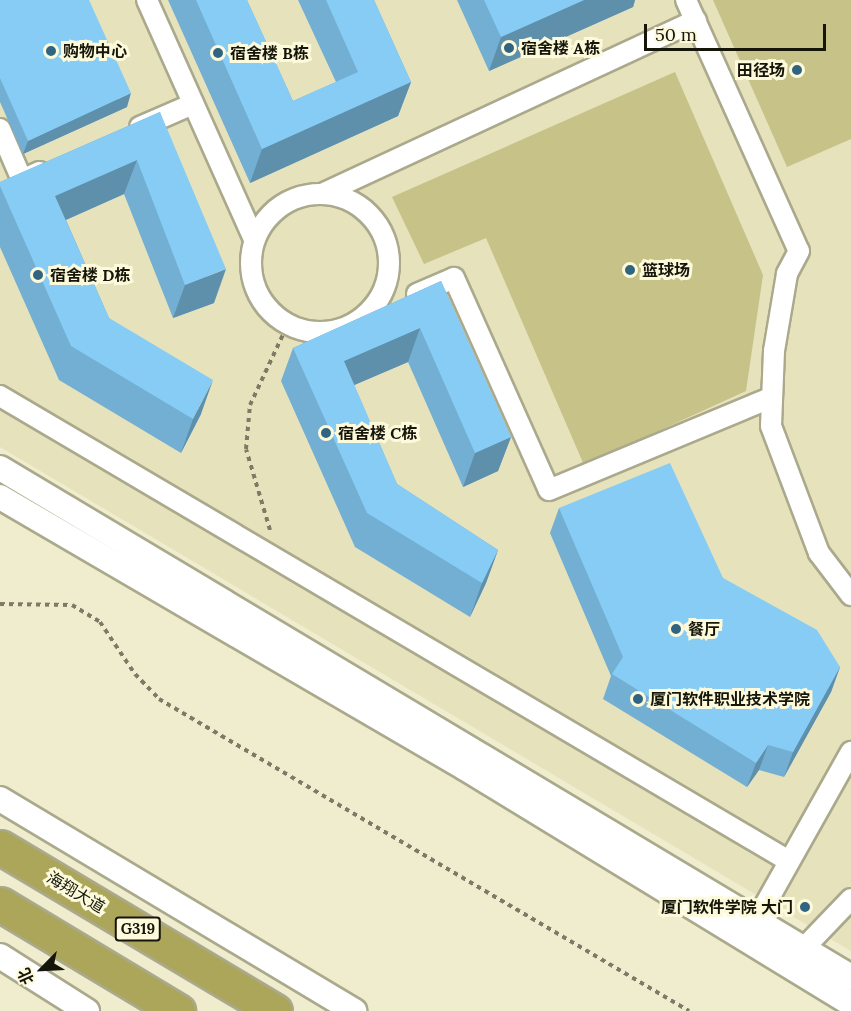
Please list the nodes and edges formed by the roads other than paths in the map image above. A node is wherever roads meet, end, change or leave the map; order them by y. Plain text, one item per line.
1 (147, 0) edge
2 (686, 0) edge
3 (696, 20) junction
4 (193, 104) junction
5 (0, 129) edge
6 (118, 137) edge
7 (54, 165) edge
8 (324, 193) junction
9 (255, 239) junction
10 (366, 316) junction
11 (0, 396) edge
12 (770, 398) junction
13 (0, 468) edge
14 (0, 497) edge
15 (851, 595) edge
16 (851, 752) edge
17 (0, 799) edge
18 (0, 847) edge
19 (787, 860) junction
20 (851, 899) edge
21 (0, 904) edge
22 (756, 921) junction
23 (804, 948) junction
24 (0, 956) edge
25 (851, 977) edge
26 (851, 1004) edge
27 (87, 1011) edge
28 (178, 1011) edge
29 (275, 1011) edge
30 (354, 1011) edge

1 - 4 street
2 - 3 street
3 - 8 street
3 - 12 street
4 - 6 street
4 - 9 street
5 - 7 street
8 - 9 street
8 - 10 street
9 - 10 street
10 - 12 street
11 - 19 street
12 - 15 street
13 - 22 street
14 - 26 street
16 - 19 street
17 - 30 street
18 - 29 highway, 海翔大道 / G319
19 - 22 street
20 - 23 street
21 - 28 highway
22 - 23 street
23 - 25 street
24 - 27 street

